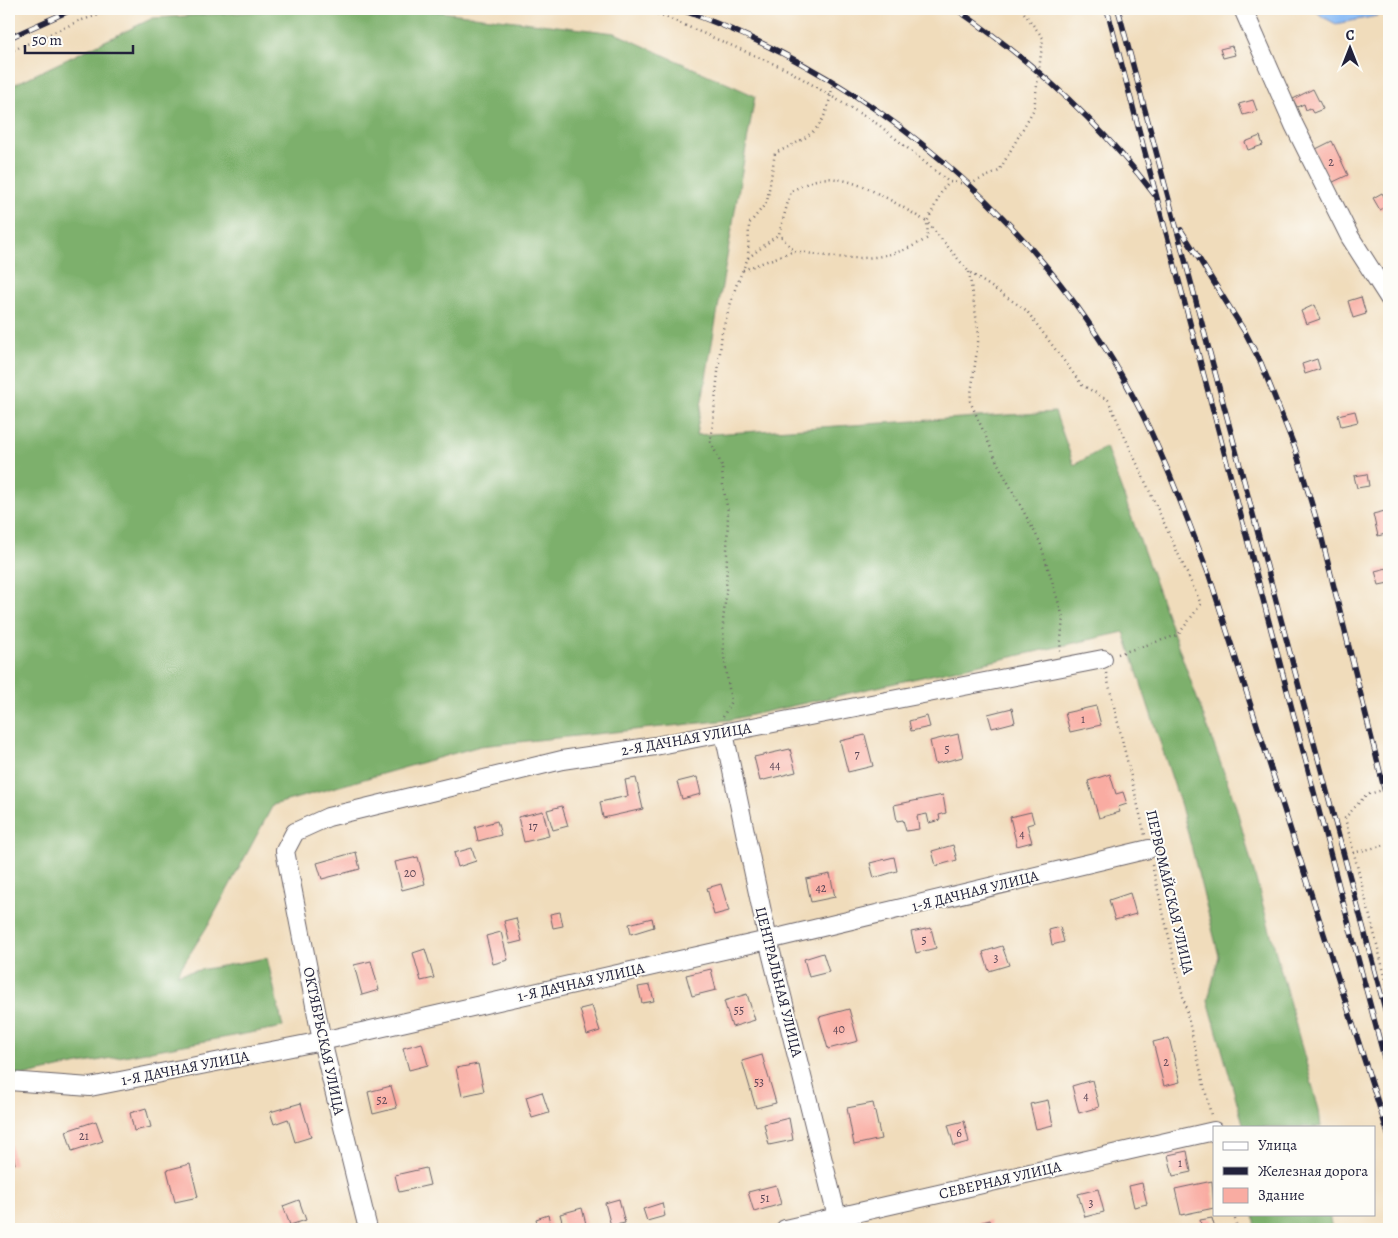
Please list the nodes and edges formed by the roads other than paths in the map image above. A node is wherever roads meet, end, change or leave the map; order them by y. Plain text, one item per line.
1 (1243, 9) edge
2 (1389, 298) edge
3 (1102, 659) road end
4 (724, 733) junction
5 (1148, 849) road end
6 (285, 851) joint
7 (768, 940) junction
8 (322, 1041) junction
9 (9, 1081) edge
10 (1213, 1126) edge
11 (839, 1223) edge
12 (368, 1229) edge
13 (785, 1229) edge

1 - 2 street
3 - 4 street, 2-Я ДАЧНАЯ УЛИЦА
4 - 6 street, 2-Я ДАЧНАЯ УЛИЦА
4 - 7 street, ЦЕНТРАЛЬНАЯ УЛИЦА
5 - 7 street, 1-Я ДАЧНАЯ УЛИЦА
6 - 8 street, ОКТЯБРЬСКАЯ УЛИЦА
7 - 8 street, 1-Я ДАЧНАЯ УЛИЦА
7 - 11 street, ЦЕНТРАЛЬНАЯ УЛИЦА
8 - 9 street, 1-Я ДАЧНАЯ УЛИЦА
8 - 12 street, ОКТЯБРЬСКАЯ УЛИЦА
10 - 11 street, СЕВЕРНАЯ УЛИЦА
11 - 13 street, СЕВЕРНАЯ УЛИЦА

